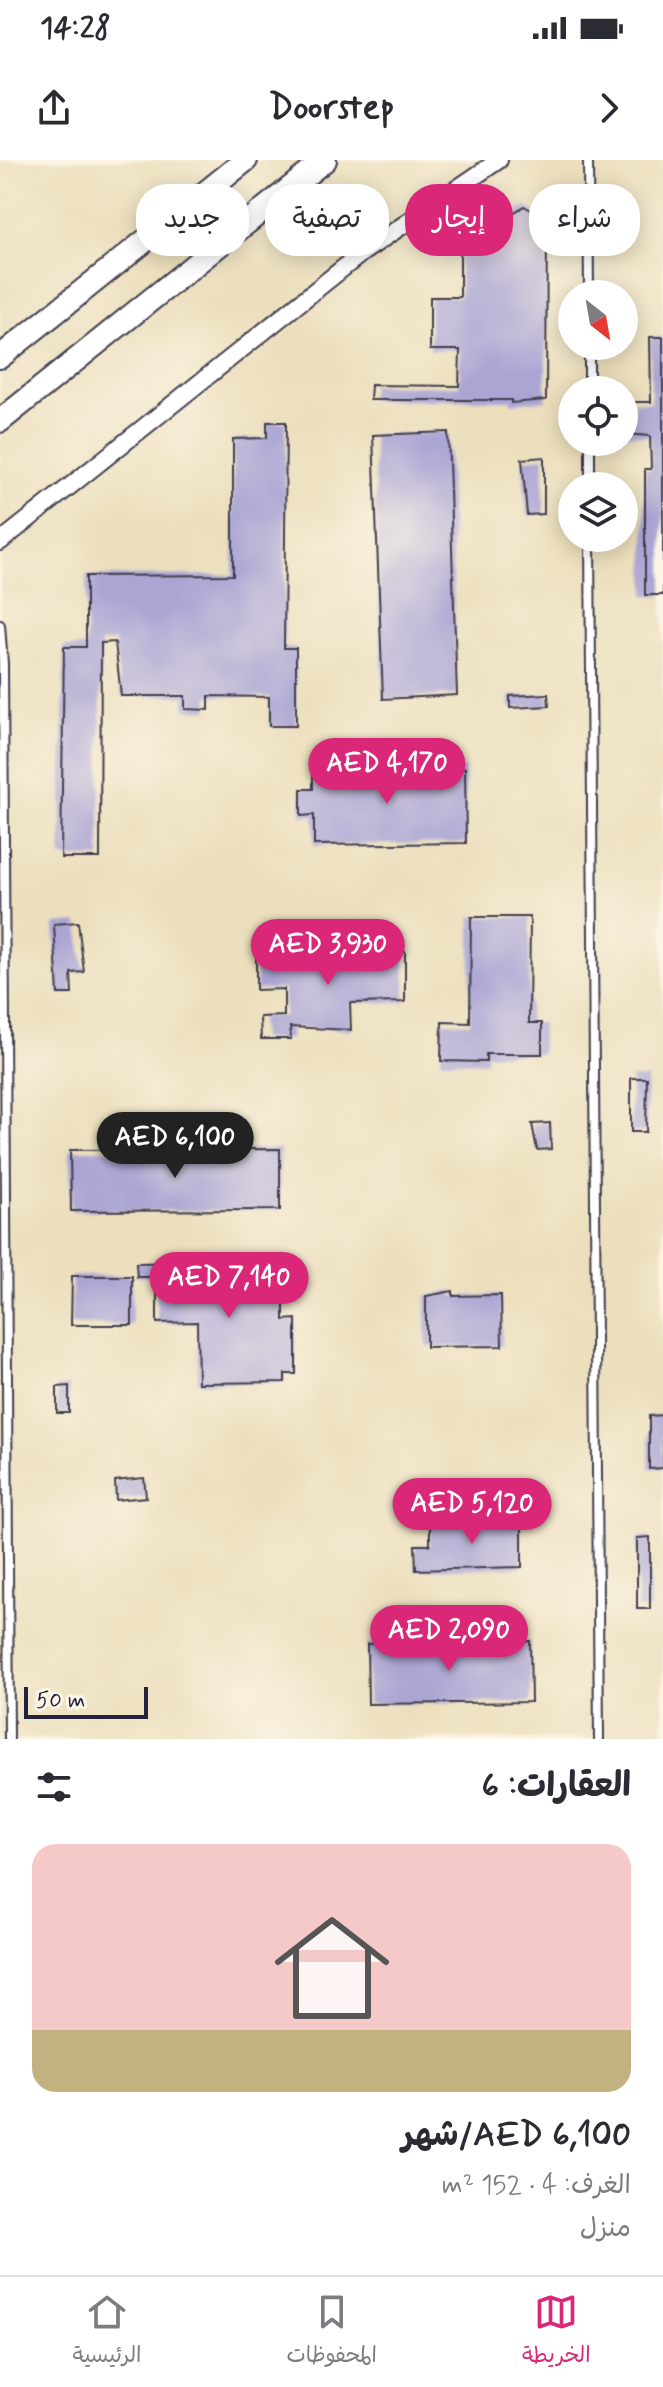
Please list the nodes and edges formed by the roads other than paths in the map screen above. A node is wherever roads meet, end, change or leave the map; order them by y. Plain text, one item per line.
1 (246, 160) edge
2 (325, 160) edge
3 (499, 160) edge
4 (588, 160) edge
5 (589, 280) edge
6 (0, 357) edge
7 (0, 421) edge
8 (0, 542) edge
9 (590, 552) edge
10 (0, 625) edge
11 (9, 1739) edge
12 (599, 1739) edge

1 - 6 street
2 - 7 street
3 - 8 street
4 - 5 lane
9 - 12 lane
10 - 11 lane

